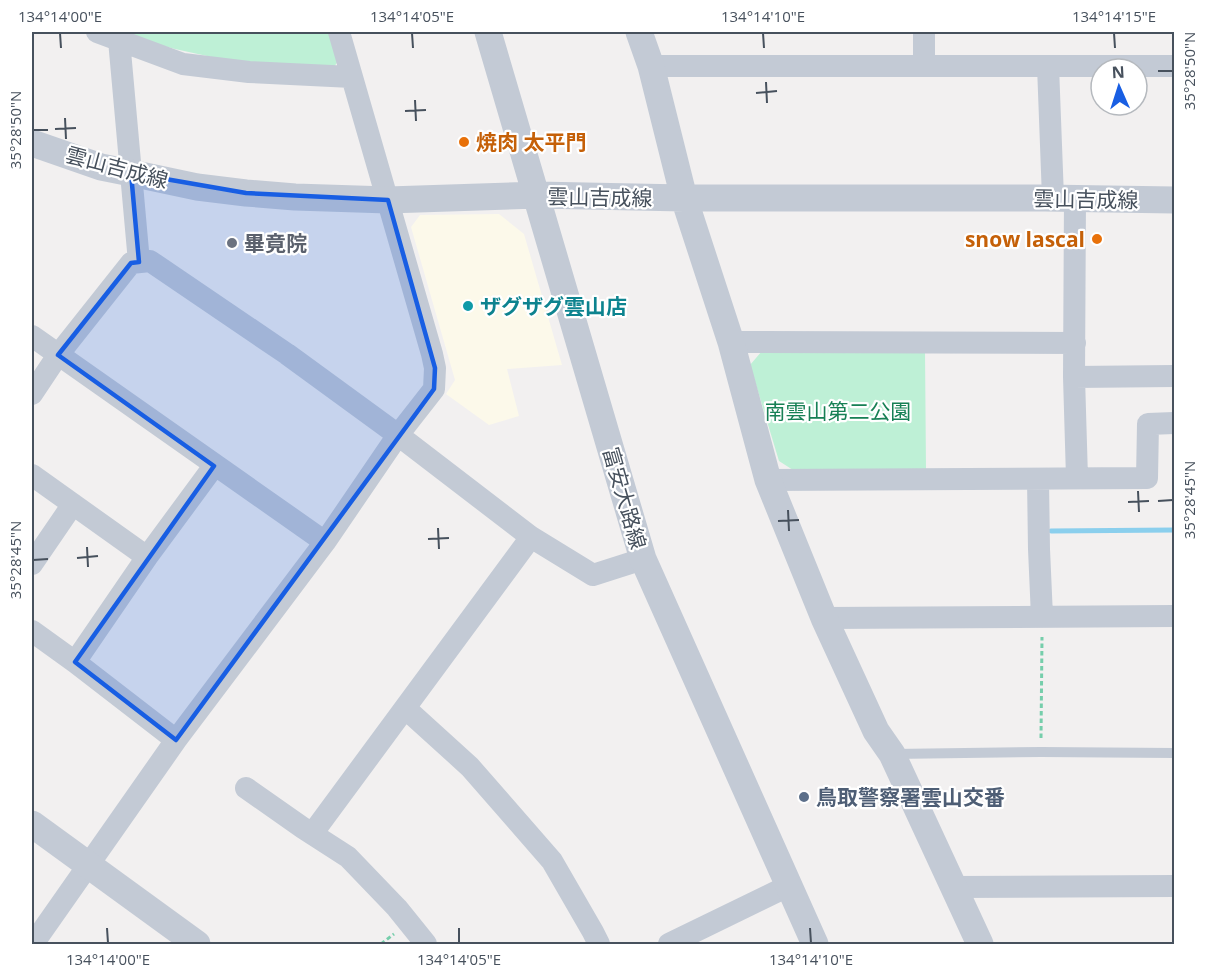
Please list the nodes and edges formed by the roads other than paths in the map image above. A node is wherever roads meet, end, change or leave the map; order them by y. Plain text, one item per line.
1 (97, 32) edge
2 (339, 32) edge
3 (488, 32) edge
4 (639, 32) edge
5 (924, 32) edge
6 (119, 40) junction
7 (651, 66) junction
8 (924, 66) junction
9 (1048, 66) junction
10 (1174, 66) edge
11 (352, 77) junction
12 (32, 142) edge
13 (132, 173) junction
14 (537, 195) junction
15 (684, 198) junction
16 (1064, 198) junction
17 (388, 200) junction
18 (1174, 200) edge
19 (139, 262) junction
20 (32, 336) edge
21 (731, 342) junction
22 (1075, 343) junction
23 (58, 355) junction
24 (1174, 376) edge
25 (1074, 377) junction
26 (32, 394) edge
27 (1174, 423) edge
28 (398, 435) junction
29 (214, 466) junction
30 (32, 475) edge
31 (1077, 478) junction
32 (1038, 479) junction
33 (768, 480) junction
34 (74, 504) junction
35 (531, 537) junction
36 (325, 542) junction
37 (147, 557) junction
38 (643, 559) junction
39 (32, 564) edge
40 (1174, 616) edge
41 (1042, 617) junction
42 (825, 618) junction
43 (32, 631) edge
44 (75, 662) junction
45 (405, 708) junction
46 (176, 740) junction
47 (1174, 753) edge
48 (892, 754) junction
49 (246, 788) dead end
50 (32, 824) edge
51 (312, 834) junction
52 (89, 864) junction
53 (788, 886) junction
54 (1174, 886) edge
55 (954, 887) junction
56 (33, 945) edge
57 (197, 945) edge
58 (426, 945) edge
59 (598, 945) edge
60 (669, 945) edge
61 (815, 945) edge
62 (980, 945) edge

1 - 6 street
2 - 11 street
3 - 14 street, 富安大路線
4 - 7 street
5 - 8 street
6 - 11 street
6 - 13 street
7 - 8 street
7 - 15 street
8 - 9 street
9 - 10 street
9 - 16 street
11 - 17 street
12 - 13 street, 雲山吉成線
13 - 17 street, 雲山吉成線
13 - 19 street
14 - 15 street, 雲山吉成線
14 - 17 street, 雲山吉成線
14 - 38 street, 富安大路線
15 - 16 street, 雲山吉成線
15 - 21 street
16 - 18 street, 雲山吉成線
16 - 22 street
17 - 28 street
19 - 23 street
19 - 28 street
20 - 23 street
21 - 22 street
21 - 33 street
22 - 25 street
23 - 26 street
23 - 29 street
24 - 25 street
25 - 31 street
27 - 31 street
28 - 35 street
28 - 36 street
29 - 36 street
29 - 37 street
30 - 34 street
31 - 32 street
32 - 33 street
32 - 41 street
33 - 42 street
34 - 37 street
34 - 39 street
35 - 38 street
35 - 45 street
36 - 46 street
37 - 44 street
38 - 53 street, 富安大路線
40 - 41 street
41 - 42 street
42 - 48 street
43 - 44 street
44 - 46 street
45 - 51 street
45 - 59 street
46 - 52 street
47 - 48 lane
48 - 55 street
49 - 51 street
50 - 52 street
51 - 58 street
52 - 56 street
52 - 57 street
53 - 60 street
53 - 61 street, 富安大路線
54 - 55 street
55 - 62 street

